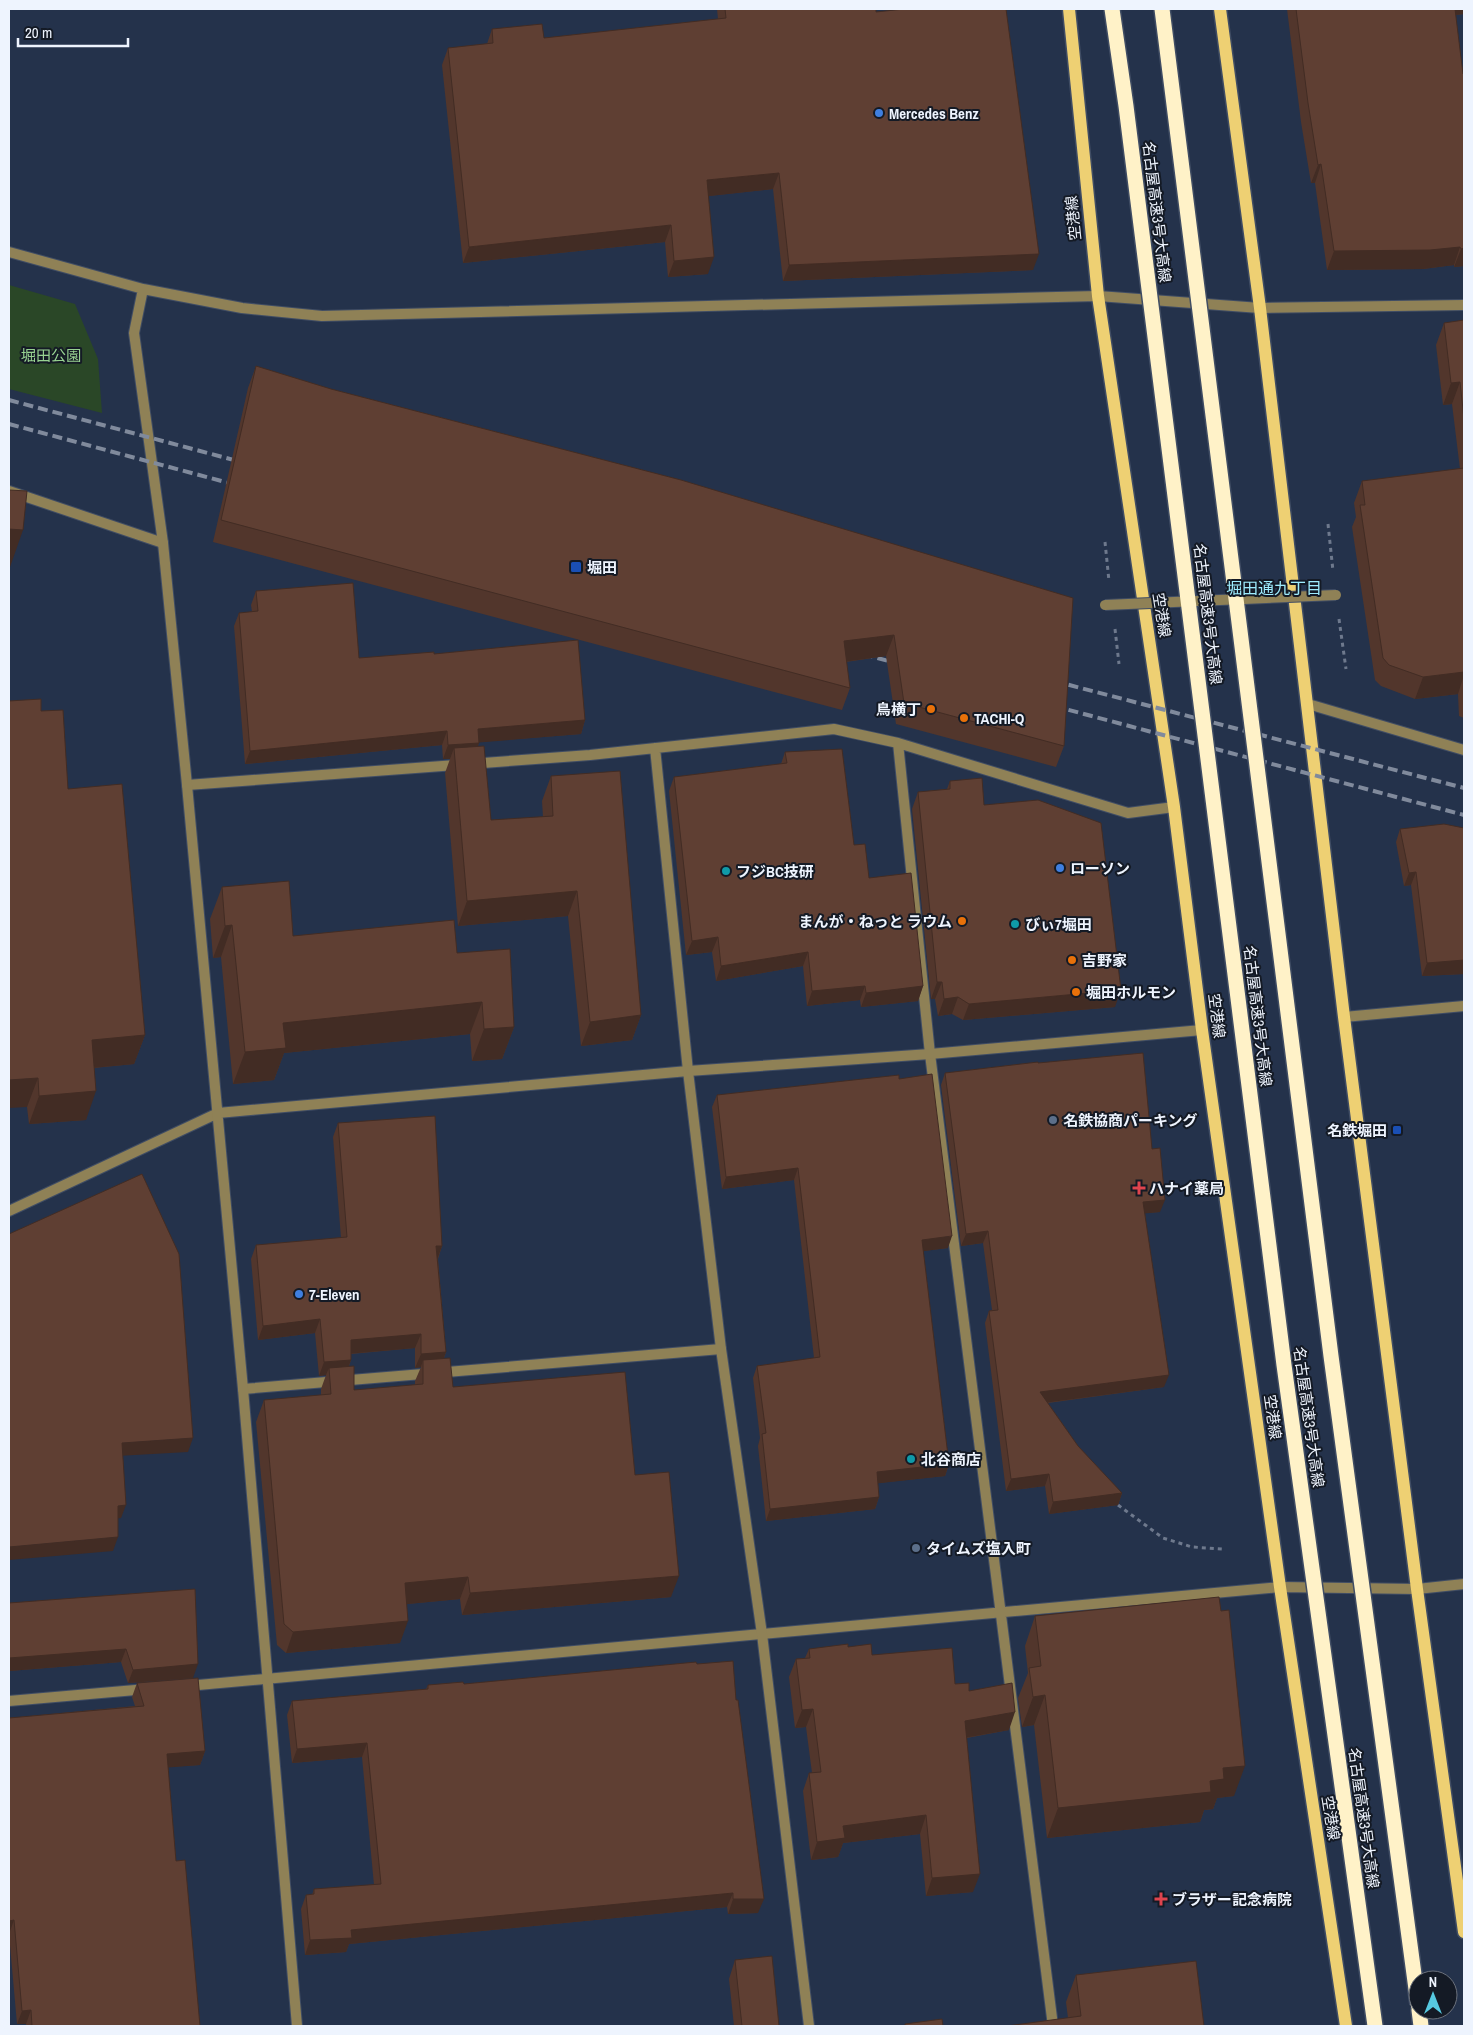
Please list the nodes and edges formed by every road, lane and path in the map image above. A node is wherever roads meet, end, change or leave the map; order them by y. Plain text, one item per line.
1 (1069, 9) edge
2 (1112, 9) edge
3 (1162, 9) edge
4 (1220, 9) edge
5 (9, 252) edge
6 (143, 289) junction
7 (1098, 296) junction
8 (1464, 305) edge
9 (1260, 308) junction
10 (9, 491) edge
11 (163, 543) junction
12 (1336, 594) dead end
13 (1105, 605) dead end
14 (1308, 704) junction
15 (898, 743) junction
16 (655, 748) junction
17 (1464, 750) edge
18 (187, 785) junction
19 (1174, 807) junction
20 (1464, 1006) edge
21 (1344, 1017) junction
22 (1202, 1030) junction
23 (930, 1054) junction
24 (688, 1071) junction
25 (218, 1113) junction
26 (9, 1211) edge
27 (721, 1349) junction
28 (243, 1388) junction
29 (1118, 1505) edge
30 (1223, 1549) dead end
31 (1464, 1584) edge
32 (1280, 1587) junction
33 (1417, 1589) junction
34 (1002, 1612) junction
35 (762, 1634) junction
36 (268, 1678) junction
37 (178, 1686) edge
38 (158, 1688) edge
39 (9, 1701) edge
40 (1464, 1932) edge
41 (1413, 1970) edge
42 (297, 2026) edge
43 (809, 2026) edge
44 (1053, 2026) edge
45 (1346, 2026) edge
46 (1375, 2026) edge

1 - 7 main road, 空港線
2 - 46 highway, 名古屋高速3号大高線, bridge
3 - 41 highway, 名古屋高速3号大高線, bridge
4 - 9 main road
5 - 6 street
6 - 7 street
6 - 11 street
7 - 9 street
7 - 19 main road, 空港線
8 - 9 street
9 - 14 main road
10 - 11 street
11 - 18 street
12 - 13 street, bridge
14 - 17 street
14 - 21 main road
15 - 16 street
15 - 19 street
15 - 23 street
16 - 18 street
16 - 24 street
18 - 25 street
19 - 22 main road, 空港線
20 - 21 street
21 - 33 main road
22 - 23 street
22 - 32 main road, 空港線
23 - 24 street
23 - 34 street
24 - 25 street
24 - 27 street
25 - 26 street
25 - 28 street
27 - 28 street
27 - 35 street
28 - 36 street
29 - 30 path
31 - 33 street
32 - 33 street
32 - 34 street
32 - 45 main road, 空港線
33 - 40 main road
34 - 35 street
34 - 44 street
35 - 36 street
35 - 43 street
36 - 37 street
36 - 42 street
38 - 39 street

